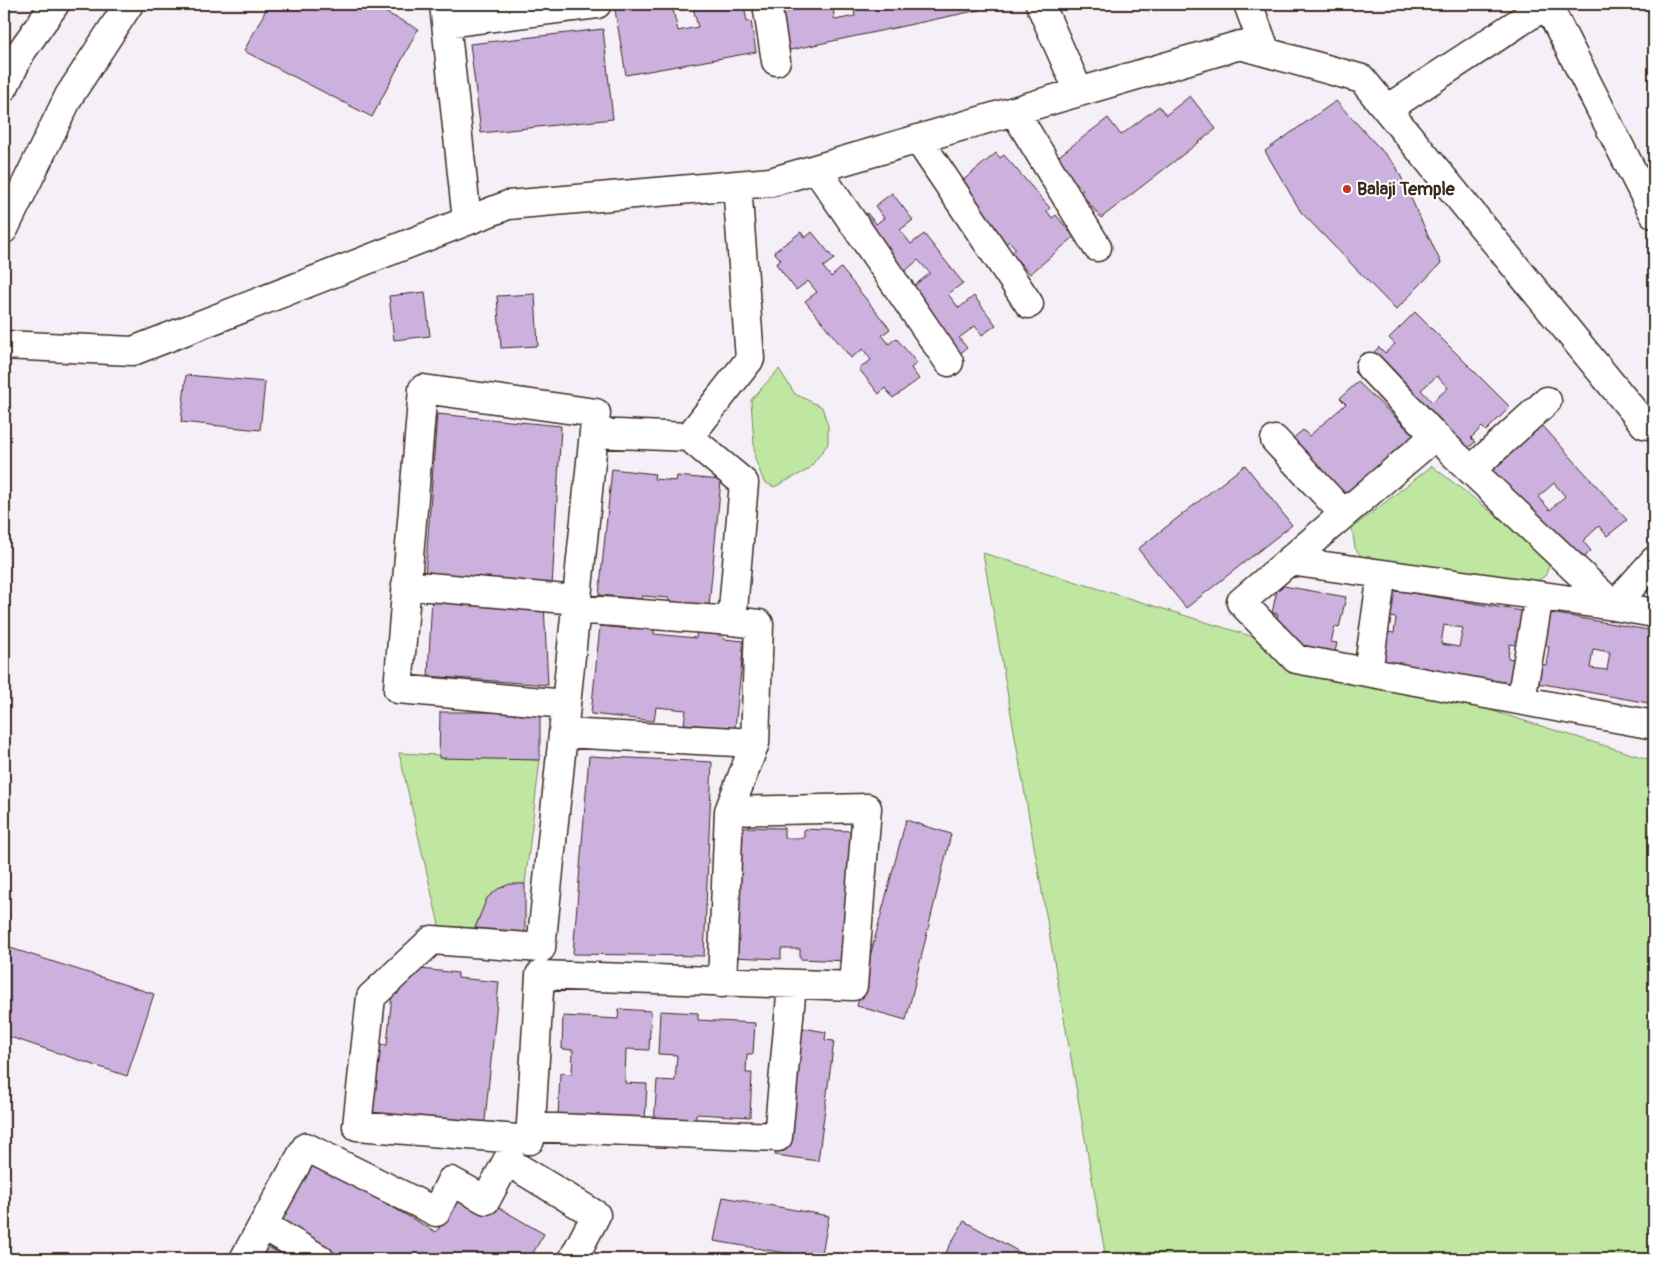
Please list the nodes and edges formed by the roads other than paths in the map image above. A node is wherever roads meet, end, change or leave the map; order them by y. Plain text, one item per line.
1 (55, 4) edge
2 (128, 4) edge
3 (597, 4) edge
4 (767, 4) edge
5 (1040, 4) edge
6 (1248, 4) edge
7 (1547, 4) edge
8 (442, 10) edge
9 (1266, 52) junction
10 (776, 61) dead end
11 (4, 87) edge
12 (1079, 92) junction
13 (1387, 109) junction
14 (1014, 111) junction
15 (918, 139) junction
16 (817, 170) junction
17 (737, 185) junction
18 (1654, 214) edge
19 (467, 221) junction
20 (4, 229) edge
21 (1097, 247) dead end
22 (1029, 304) dead end
23 (4, 345) edge
24 (949, 362) dead end
25 (1370, 367) dead end
26 (1546, 401) dead end
27 (1654, 426) edge
28 (594, 433) junction
29 (1436, 436) junction
30 (689, 437) junction
31 (1275, 440) dead end
32 (1471, 470) junction
33 (1344, 514) junction
34 (1654, 560) edge
35 (1289, 561) junction
36 (1382, 574) junction
37 (406, 585) junction
38 (1538, 596) junction
39 (576, 604) junction
40 (1614, 606) junction
41 (1654, 613) edge
42 (732, 621) junction
43 (1368, 672) junction
44 (1521, 700) junction
45 (566, 704) junction
46 (1654, 725) edge
47 (563, 733) junction
48 (755, 743) junction
49 (728, 812) junction
50 (541, 948) junction
51 (540, 975) junction
52 (722, 983) junction
53 (792, 985) junction
54 (531, 1127) junction
55 (263, 1225) junction
56 (244, 1259) edge
57 (320, 1259) edge
58 (573, 1259) edge

1 - 11 street
2 - 20 street
3 - 8 street
4 - 10 street
5 - 12 street
6 - 9 street
7 - 13 street
7 - 18 street
8 - 19 street
9 - 12 street
9 - 13 street
12 - 14 street
13 - 27 street
14 - 15 street
14 - 21 street
15 - 16 street
15 - 22 street
16 - 17 street
16 - 24 street
17 - 19 street
17 - 30 street
19 - 23 street
25 - 29 street
26 - 32 street
28 - 30 street
28 - 37 street
28 - 39 street
29 - 32 street
29 - 33 street
30 - 42 street
31 - 33 street
32 - 40 street
33 - 35 street
34 - 40 street
35 - 36 street
35 - 43 street
36 - 38 street
36 - 43 street
37 - 39 street
37 - 45 street
38 - 40 street
38 - 44 street
39 - 42 street
39 - 45 street
40 - 41 street
42 - 48 street
43 - 44 street
44 - 46 street
45 - 47 street
47 - 48 street
47 - 50 street
48 - 49 street
49 - 52 street
49 - 53 street
50 - 51 street
50 - 54 street
51 - 52 street
51 - 54 street
52 - 53 street
53 - 54 street
55 - 56 street
55 - 57 street
55 - 58 street

